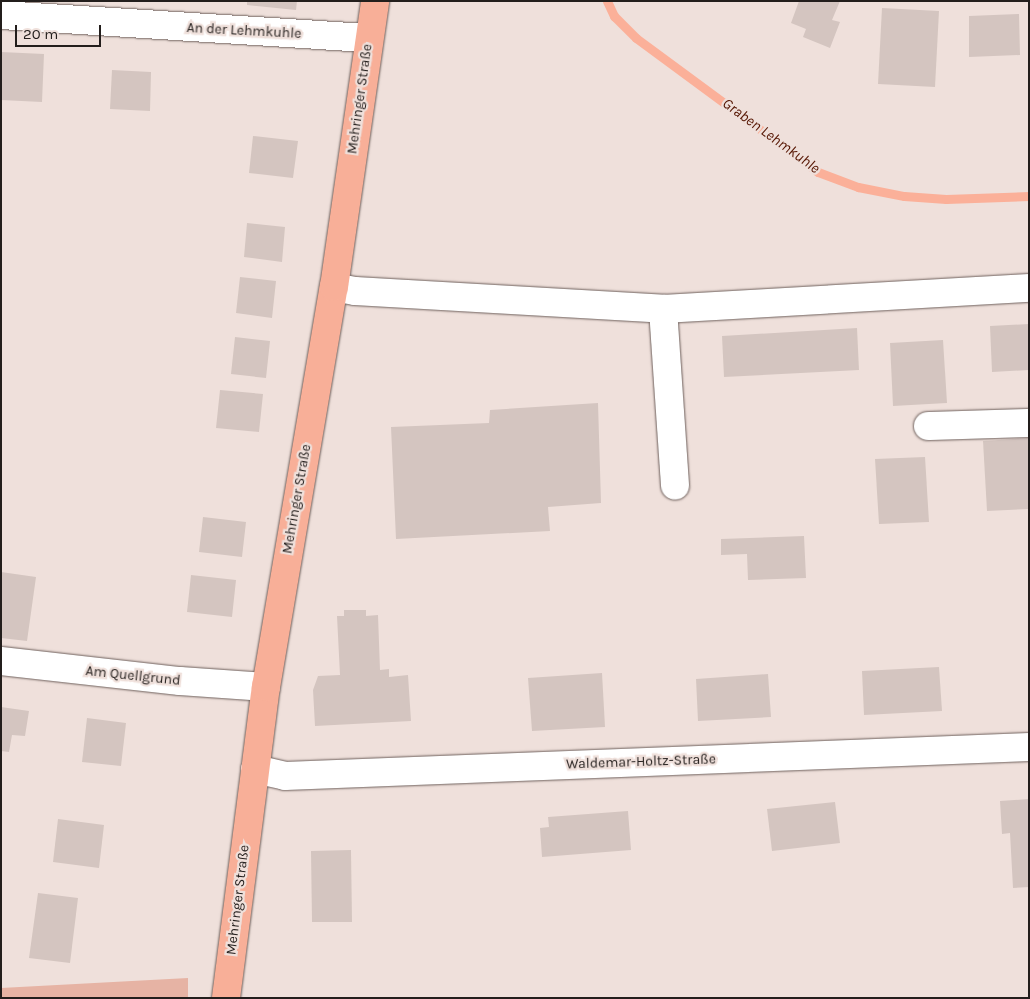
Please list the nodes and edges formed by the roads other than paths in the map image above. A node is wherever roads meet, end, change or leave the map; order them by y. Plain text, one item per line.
1 (374, 1) edge
2 (1, 15) edge
3 (368, 38) junction
4 (334, 287) junction
5 (1029, 288) edge
6 (663, 309) junction
7 (1029, 423) edge
8 (928, 426) dead end
9 (675, 486) dead end
10 (1, 661) edge
11 (266, 687) junction
12 (1029, 747) edge
13 (255, 769) junction
14 (226, 998) edge

1 - 3 main road, Mehringer Straße
2 - 3 street, An der Lehmkuhle
3 - 4 main road, Mehringer Straße
4 - 6 street
4 - 11 main road, Mehringer Straße
5 - 6 street
6 - 9 street
7 - 8 street
10 - 11 street, Am Quellgrund
11 - 13 main road, Mehringer Straße
12 - 13 street, Waldemar-Holtz-Straße
13 - 14 main road, Mehringer Straße

